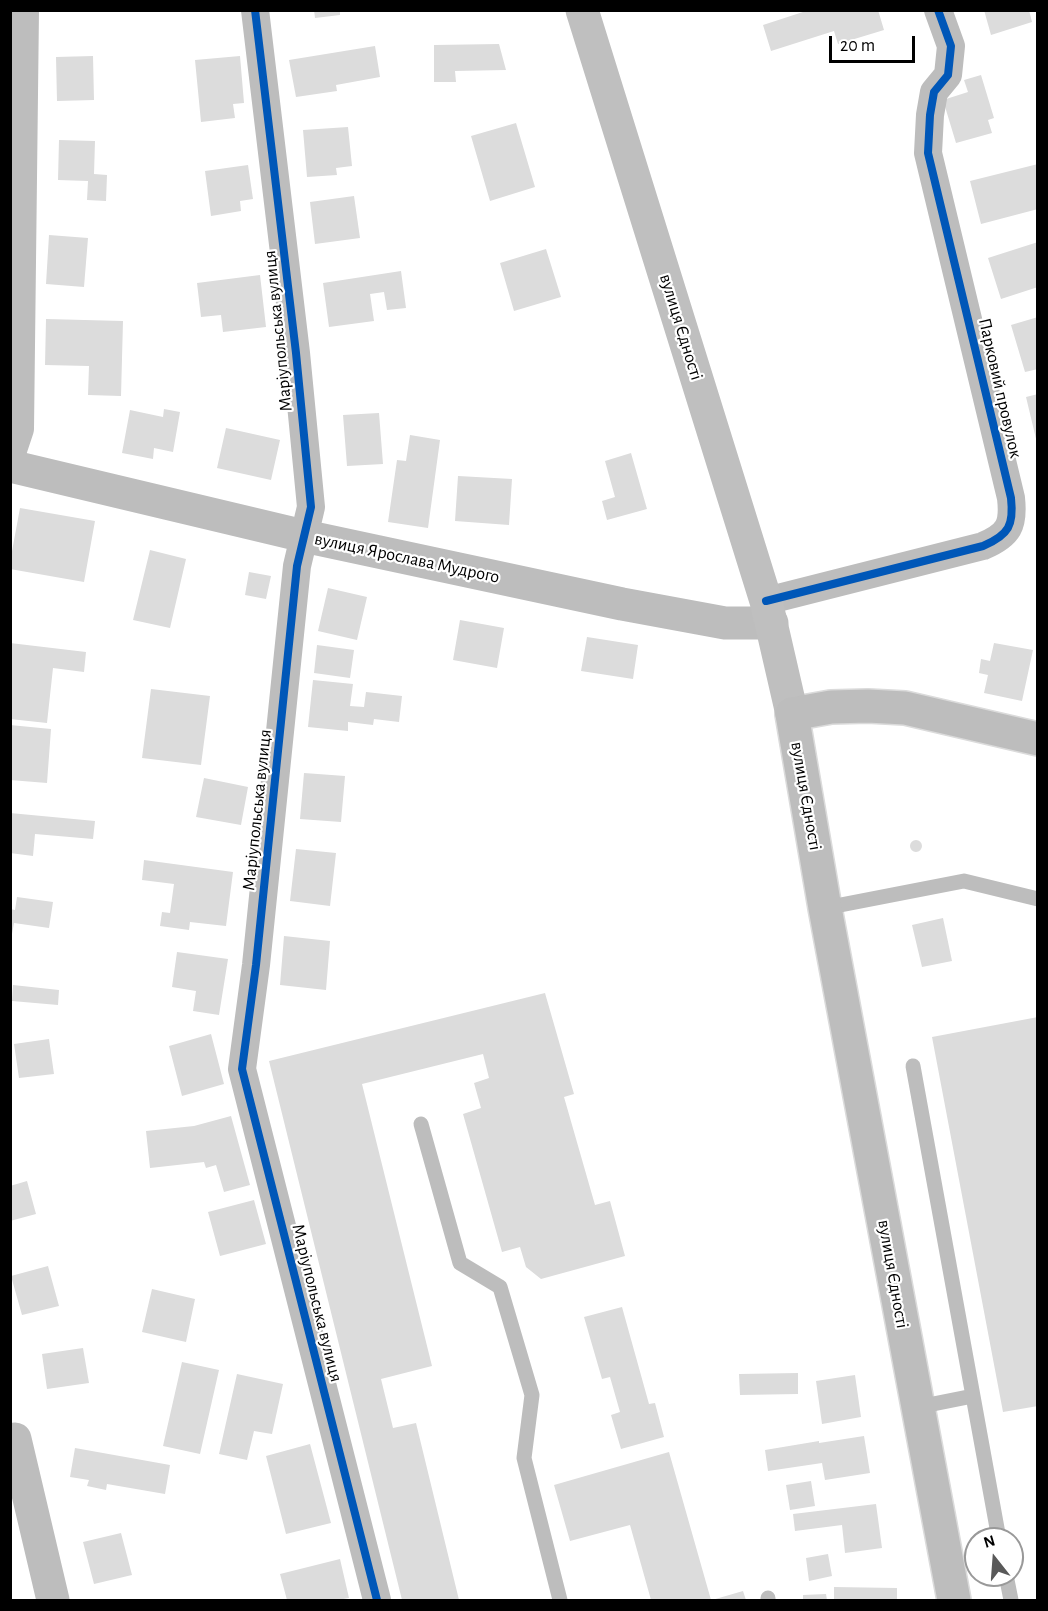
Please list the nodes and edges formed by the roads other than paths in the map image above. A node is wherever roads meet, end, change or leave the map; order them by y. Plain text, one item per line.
1 (25, 10) edge
2 (255, 10) edge
3 (582, 10) edge
4 (938, 10) edge
5 (10, 459) edge
6 (10, 466) edge
7 (304, 536) junction
8 (769, 612) junction
9 (792, 714) junction
10 (1038, 739) edge
11 (1038, 899) edge
12 (825, 908) junction
13 (913, 1066) dead end
14 (421, 1124) dead end
15 (974, 1396) junction
16 (918, 1407) junction
17 (12, 1434) edge
18 (997, 1527) edge
19 (53, 1600) edge
20 (377, 1600) edge
21 (560, 1600) edge
22 (954, 1600) edge

1 - 5 street
2 - 7 street, Маріупольська вулиця
3 - 8 main road, вулиця Єдності
4 - 8 street, Парковий провулок
6 - 7 main road, вулиця Ярослава Мудрого
7 - 8 main road, вулиця Ярослава Мудрого
7 - 20 street, Маріупольська вулиця
8 - 9 main road, вулиця Єдності
9 - 10 main road
9 - 12 main road, вулиця Єдності
11 - 12 lane
12 - 16 main road, вулиця Єдності
13 - 15 lane
14 - 21 lane
15 - 16 lane
15 - 18 lane
16 - 22 main road, вулиця Єдності
17 - 19 main road

